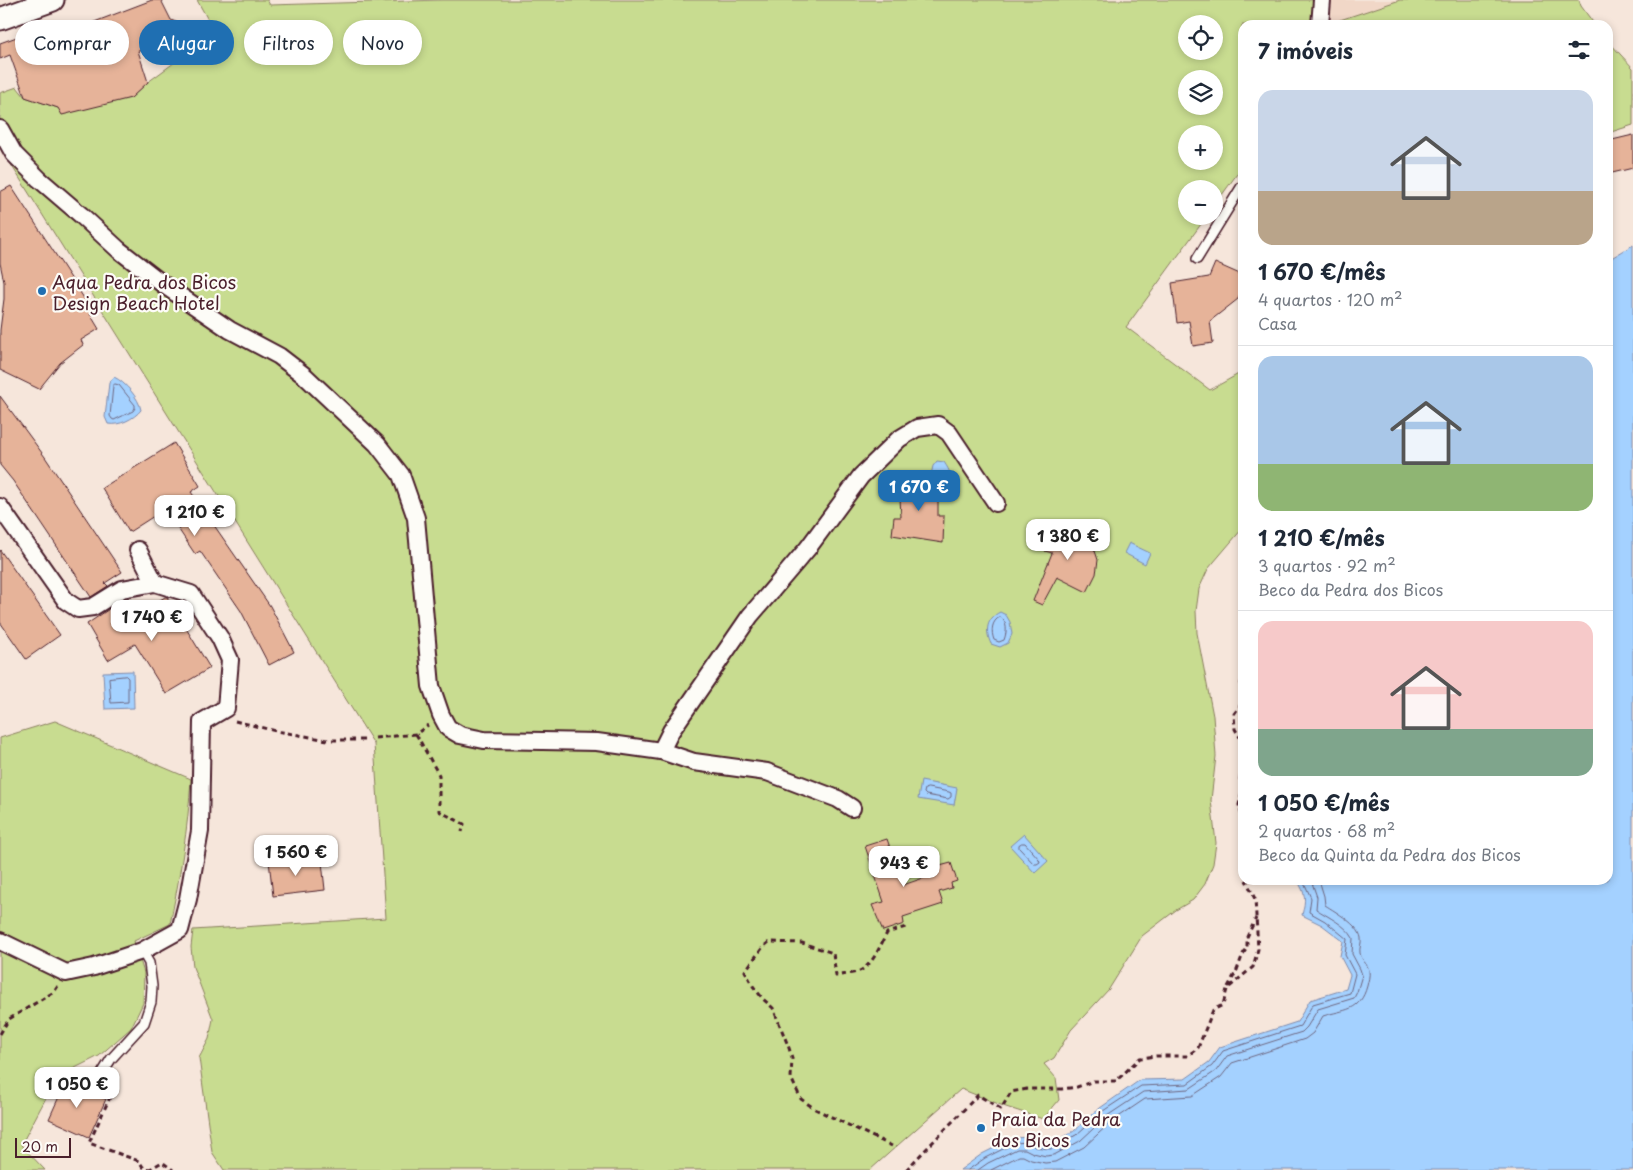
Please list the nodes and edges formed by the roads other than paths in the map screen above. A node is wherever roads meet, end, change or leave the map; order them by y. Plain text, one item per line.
1 (53, 0) edge
2 (1322, 0) edge
3 (0, 19) edge
4 (1320, 20) edge
5 (0, 129) edge
6 (1238, 192) edge
7 (1197, 259) dead end
8 (996, 503) dead end
9 (0, 508) edge
10 (138, 550) dead end
11 (155, 583) junction
12 (661, 751) junction
13 (852, 808) dead end
14 (0, 942) edge
15 (142, 951) junction
16 (93, 1088) road end

1 - 3 street
2 - 4 street
5 - 12 street
6 - 7 lane
8 - 12 street
9 - 11 street
10 - 11 street
11 - 15 street
12 - 13 street
14 - 15 street
15 - 16 lane

